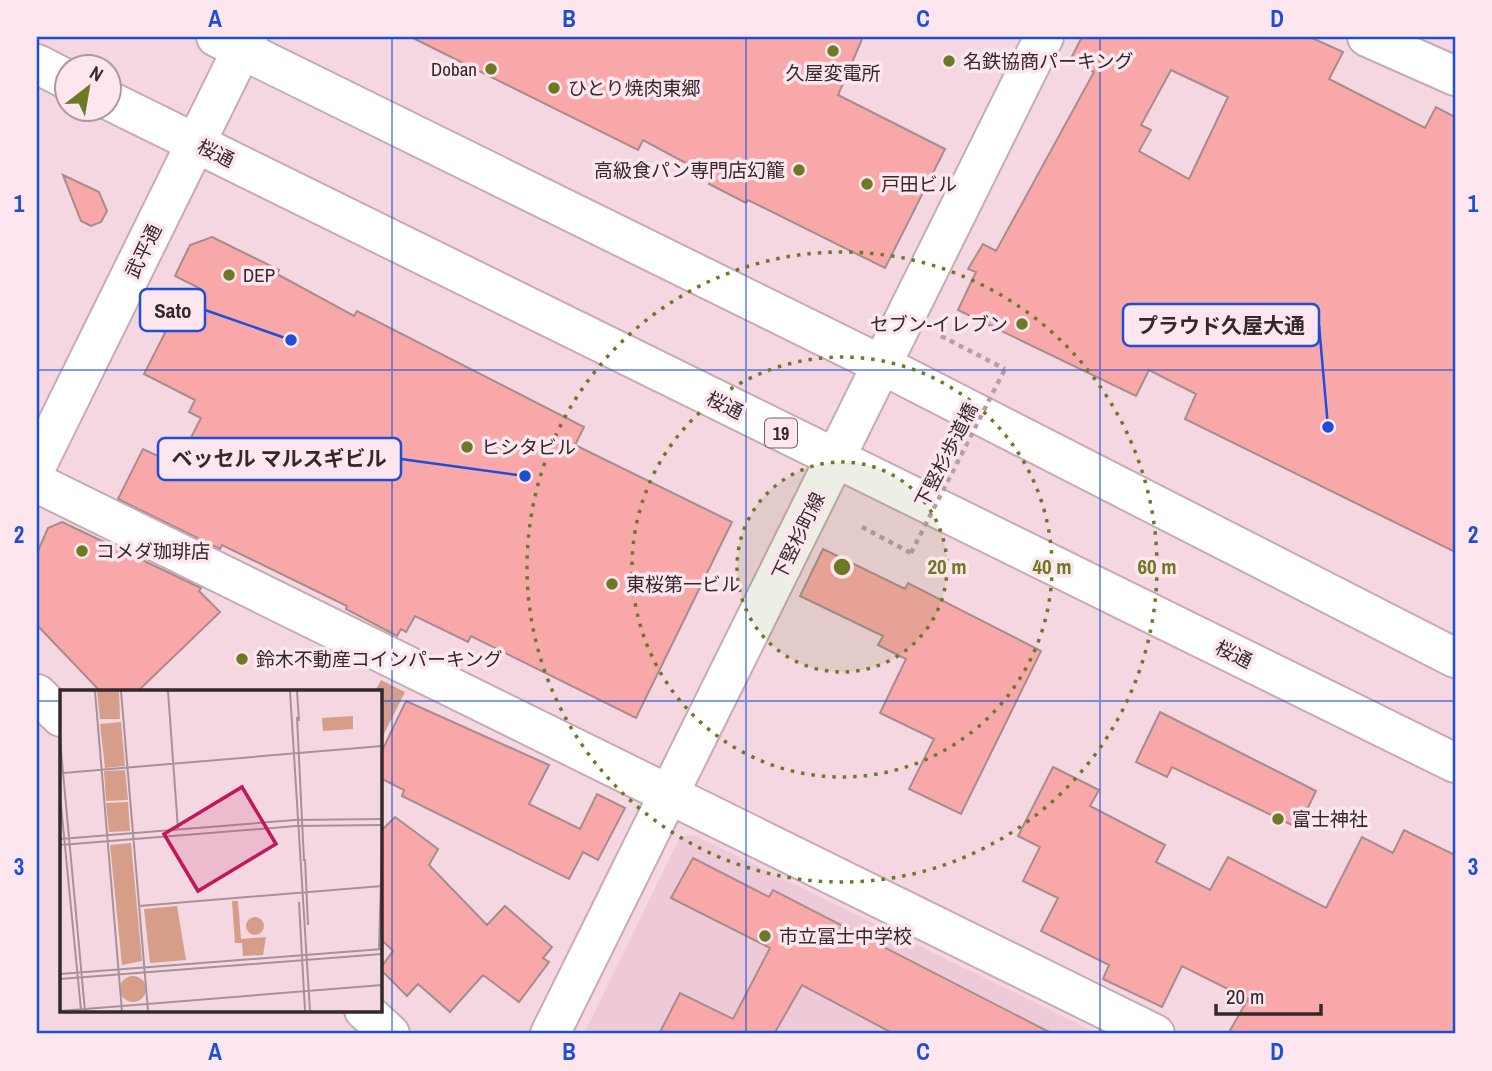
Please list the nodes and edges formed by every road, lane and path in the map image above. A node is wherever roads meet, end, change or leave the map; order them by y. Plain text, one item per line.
1 (1044, 37) edge
2 (1367, 37) edge
3 (235, 41) edge
4 (1455, 76) edge
5 (122, 107) edge
6 (197, 144) junction
7 (941, 336) dead end
8 (882, 365) junction
9 (835, 459) junction
10 (37, 465) edge
11 (37, 484) edge
12 (862, 527) dead end
13 (1455, 658) edge
14 (37, 694) edge
15 (60, 716) edge
16 (1455, 762) edge
17 (671, 793) junction
18 (366, 1012) edge
19 (390, 1034) edge
20 (550, 1034) edge
21 (1155, 1034) edge

1 - 8 main road, 下竪杉町線
2 - 4 main road
3 - 6 main road, 武平通
3 - 8 main road
5 - 6 main road, 桜通 / 19
6 - 9 main road, 桜通 / 19
6 - 10 main road, 武平通
7 - 12 path, 下竪杉歩道橋, bridge
8 - 9 main road, 下竪杉町線
8 - 13 main road
9 - 16 main road, 桜通 / 19
9 - 17 main road, 下竪杉町線
11 - 17 main road
14 - 15 main road
17 - 20 main road, 下竪杉町線
17 - 21 main road
18 - 19 main road

